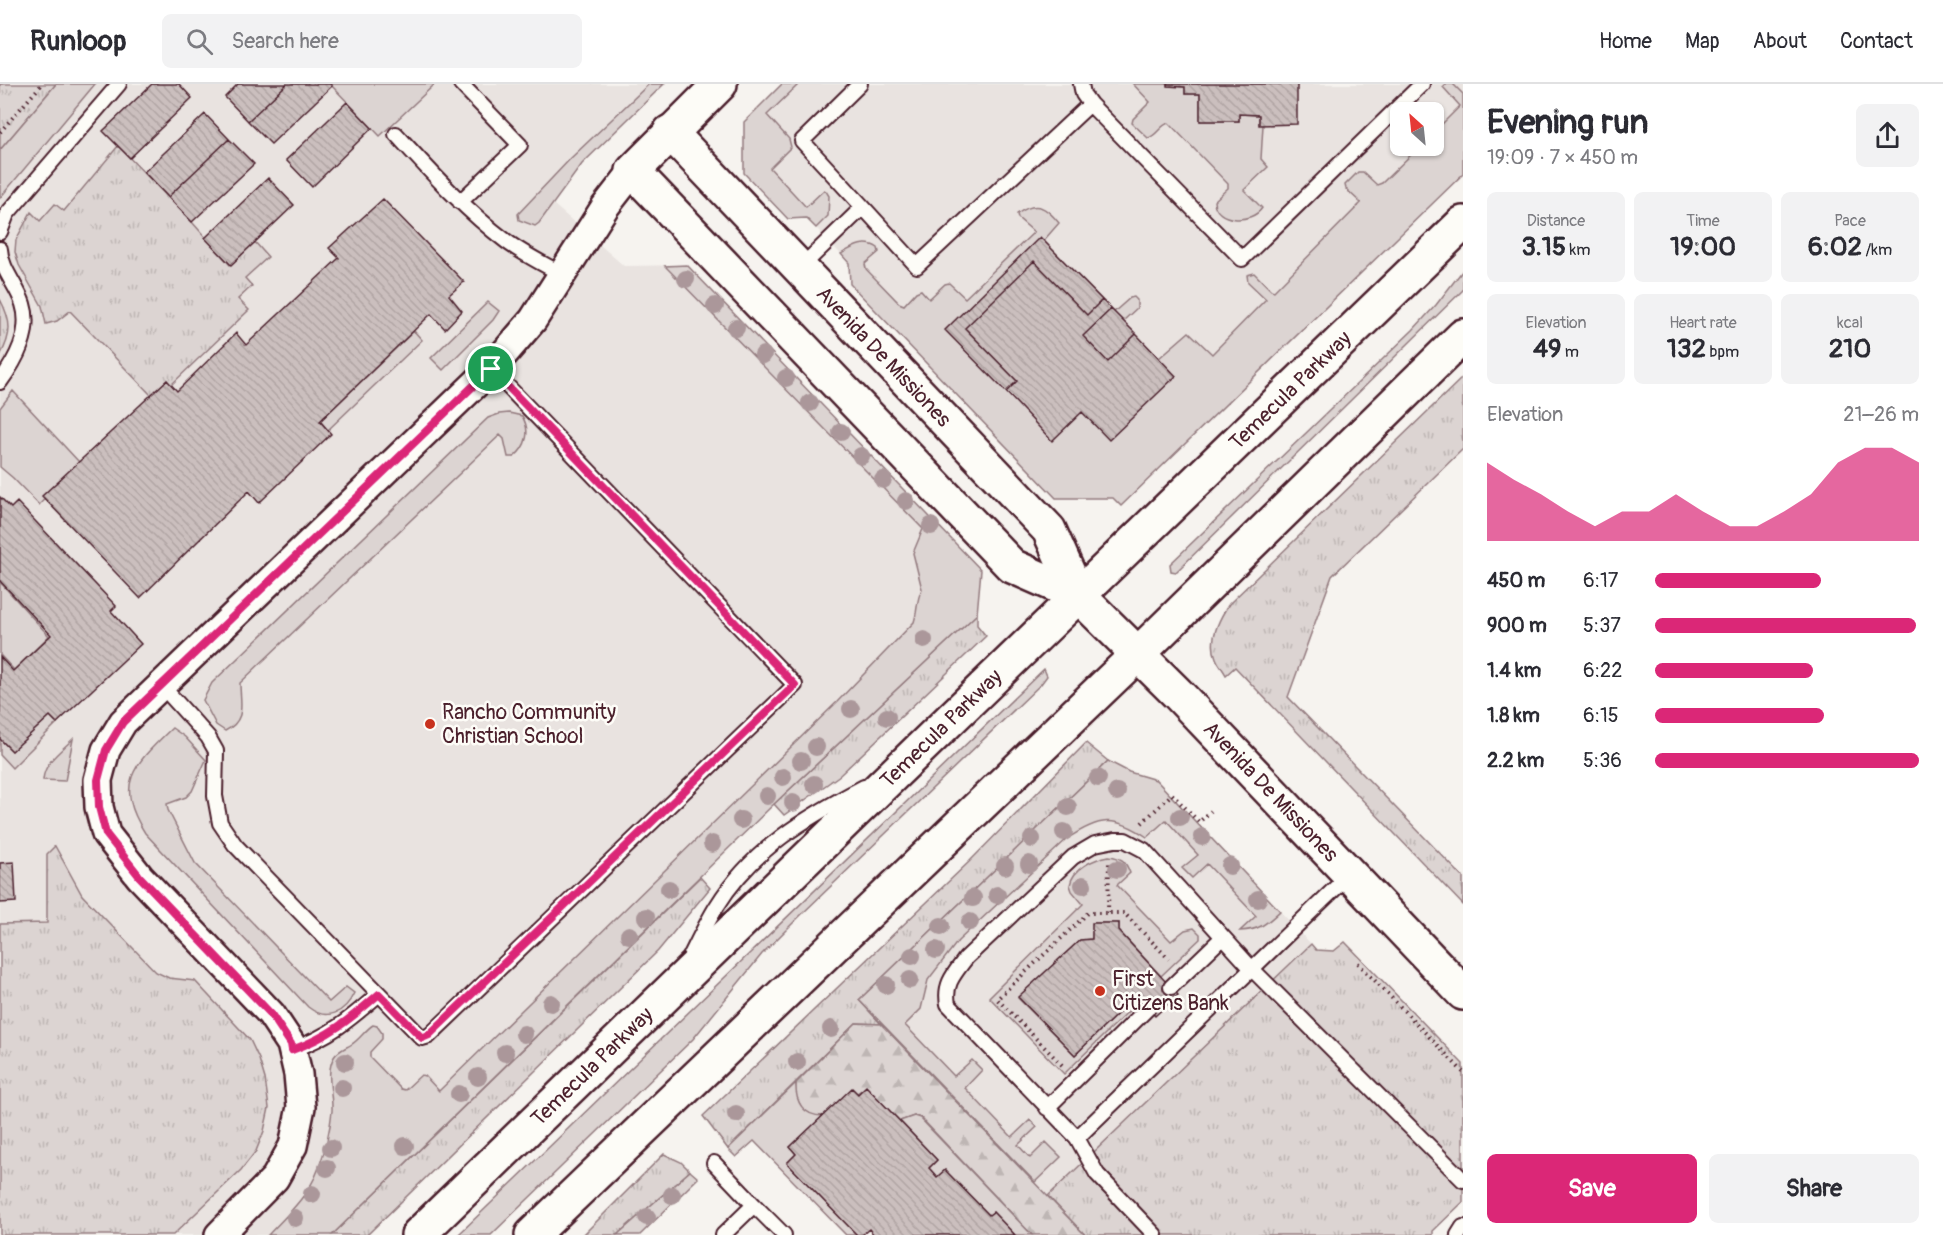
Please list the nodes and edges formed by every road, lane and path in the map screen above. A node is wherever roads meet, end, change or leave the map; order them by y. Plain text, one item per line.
1 (42, 84) edge
2 (119, 84) edge
3 (461, 84) edge
4 (720, 84) edge
5 (860, 84) edge
6 (1081, 84) edge
7 (1422, 84) edge
8 (1090, 104) junction
9 (0, 132) edge
10 (670, 132) junction
11 (396, 134) dead end
12 (633, 171) junction
13 (460, 202) junction
14 (863, 207) junction
15 (1463, 223) edge
16 (0, 232) edge
17 (0, 249) edge
18 (800, 268) junction
19 (562, 274) junction
20 (1463, 336) edge
21 (491, 369) junction
22 (0, 382) edge
23 (1078, 595) junction
24 (1138, 654) junction
25 (161, 685) junction
26 (1351, 873) junction
27 (1223, 937) junction
28 (1358, 963) dead end
29 (1252, 969) junction
30 (1184, 975) junction
31 (1171, 987) dead end
32 (1463, 993) edge
33 (379, 994) junction
34 (1148, 1008) dead end
35 (292, 1050) junction
36 (1463, 1072) edge
37 (1077, 1079) junction
38 (1047, 1108) junction
39 (1077, 1138) junction
40 (714, 1163) dead end
41 (1463, 1180) edge
42 (754, 1205) junction
43 (1463, 1227) edge
44 (219, 1235) edge
45 (418, 1235) edge
46 (532, 1235) edge
47 (723, 1235) edge
48 (784, 1235) edge
49 (1155, 1235) edge
50 (1458, 1235) edge

1 - 9 path
2 - 16 lane
3 - 13 lane
4 - 10 main road
5 - 14 lane
6 - 8 lane
7 - 8 lane
8 - 14 lane
10 - 12 main road
10 - 18 main road, Avenida De Missiones
11 - 13 lane
12 - 19 street
12 - 23 main road, Avenida De Missiones
13 - 19 lane
14 - 18 lane
15 - 23 main road, Temecula Parkway
17 - 22 lane
18 - 23 main road, Avenida De Missiones
19 - 21 street
20 - 24 main road
21 - 25 street
21 - 33 lane
23 - 24 main road, Avenida De Missiones
23 - 45 main road, Temecula Parkway
24 - 26 main road, Avenida De Missiones
24 - 46 main road
25 - 33 lane
25 - 35 street
26 - 29 lane
26 - 32 main road, Avenida De Missiones
27 - 29 lane
27 - 30 lane
27 - 38 lane
28 - 36 path
29 - 39 lane
29 - 41 lane
30 - 31 lane
30 - 37 path
33 - 35 lane
34 - 37 lane
35 - 44 street
37 - 38 lane
38 - 39 lane
39 - 49 lane
40 - 42 lane
42 - 47 lane
42 - 48 lane
43 - 50 lane

